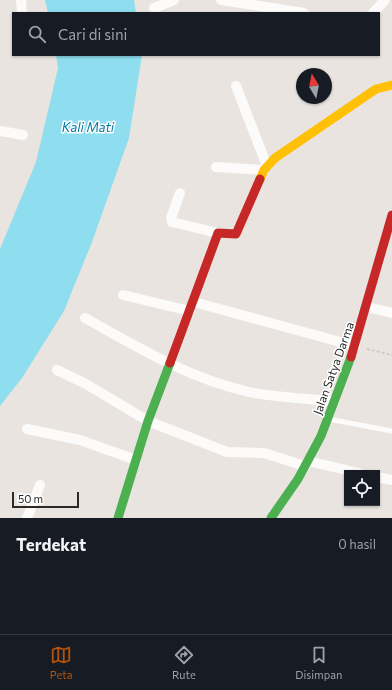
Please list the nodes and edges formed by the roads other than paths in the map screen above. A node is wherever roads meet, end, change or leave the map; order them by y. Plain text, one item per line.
1 (21, 0) edge
2 (174, 0) edge
3 (221, 0) edge
4 (385, 0) edge
5 (153, 7) edge
6 (268, 7) edge
7 (22, 12) edge
8 (298, 12) edge
9 (374, 12) edge
10 (392, 85) edge
11 (236, 86) dead end
12 (0, 131) edge
13 (23, 136) dead end
14 (216, 167) dead end
15 (266, 168) junction
16 (180, 193) dead end
17 (392, 215) edge
18 (218, 233) junction
19 (123, 295) dead end
20 (192, 307) junction
21 (367, 307) junction
22 (392, 313) edge
23 (85, 318) dead end
24 (355, 346) junction
25 (169, 364) junction
26 (57, 370) dead end
27 (334, 401) junction
28 (327, 419) junction
29 (148, 421) junction
30 (27, 429) dead end
31 (392, 431) edge
32 (136, 460) junction
33 (307, 464) junction
34 (344, 470) edge
35 (380, 478) edge
36 (392, 480) edge
37 (40, 485) dead end
38 (27, 518) edge
39 (118, 518) edge
40 (271, 518) edge

1 - 7 street
2 - 5 street
3 - 6 street
4 - 9 street
6 - 8 street
10 - 15 street
11 - 15 street
12 - 13 street
14 - 15 street
15 - 18 street
16 - 18 street
17 - 21 street, Jalan Satya Darma
18 - 20 street
19 - 20 street
20 - 24 street
20 - 25 street
21 - 22 street
21 - 24 street, Jalan Satya Darma
23 - 25 street
24 - 27 street, Jalan Satya Darma
25 - 27 street
25 - 29 street
26 - 29 street
27 - 28 street, Jalan Satya Darma
28 - 31 lane
28 - 33 street, Jalan Satya Darma
29 - 32 street
29 - 33 street
30 - 32 street
32 - 39 street
33 - 34 street
33 - 40 street, Jalan Satya Darma
35 - 36 street
37 - 38 street

